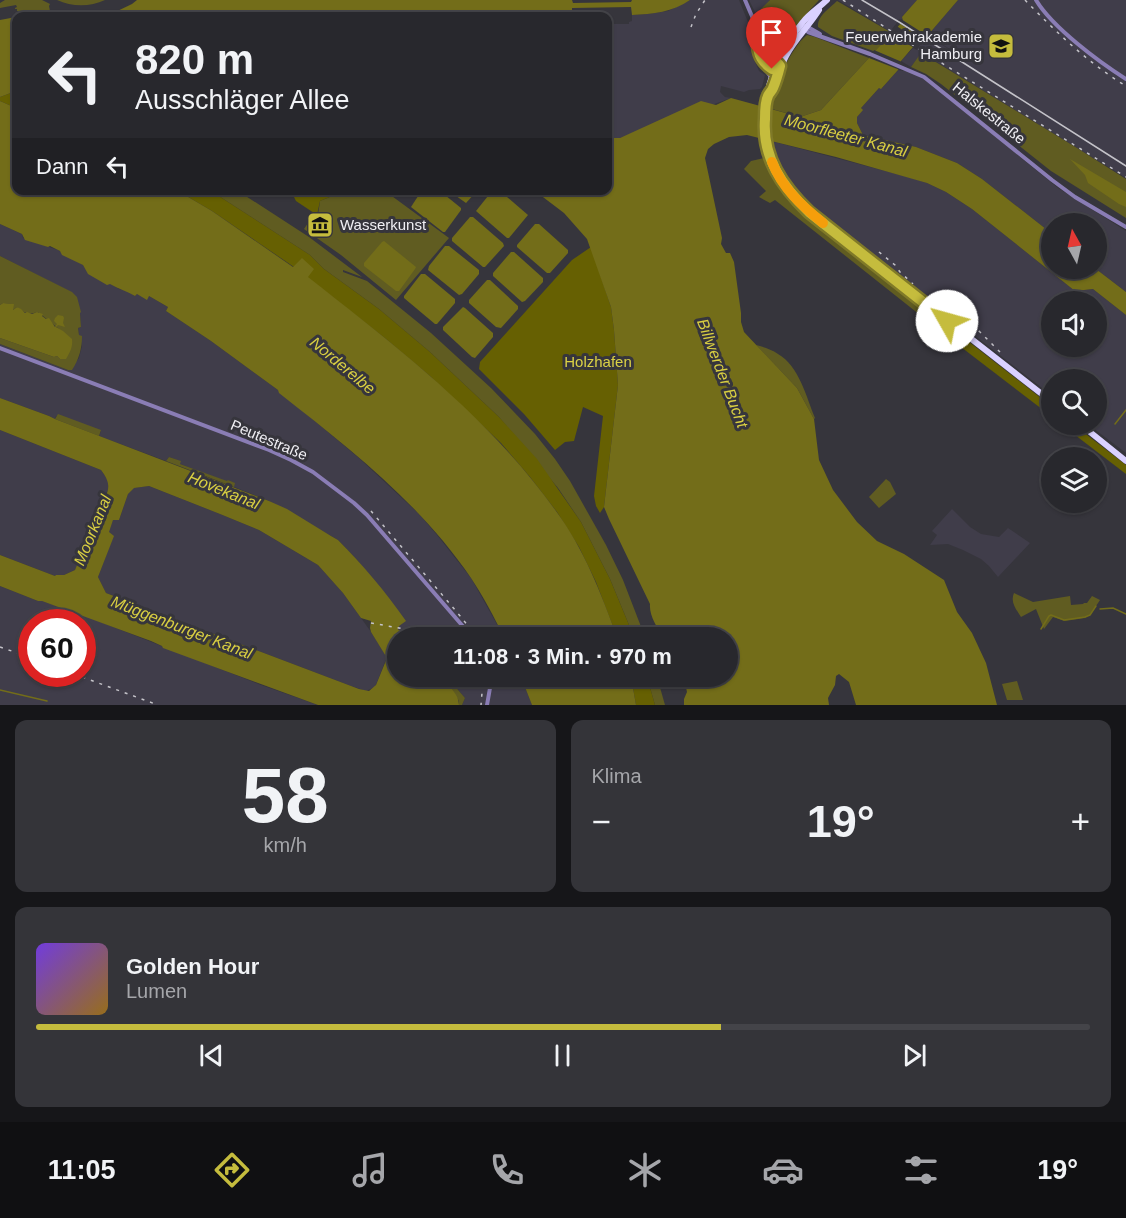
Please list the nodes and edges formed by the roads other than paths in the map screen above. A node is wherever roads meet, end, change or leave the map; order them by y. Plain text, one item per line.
1 (744, 0) edge
2 (1036, 0) edge
3 (825, 2) edge
4 (804, 27) junction
5 (758, 44) junction
6 (758, 54) junction
7 (777, 66) junction
8 (771, 78) junction
9 (1126, 79) edge
10 (767, 98) junction
11 (1126, 228) edge
12 (0, 348) edge
13 (1041, 393) edge
14 (1094, 435) edge
15 (1126, 461) edge
16 (464, 627) edge
17 (490, 687) edge
18 (487, 705) edge

1 - 5 street
2 - 9 street
3 - 4 main road
4 - 7 main road
4 - 11 street, Halskestraße
5 - 6 street
5 - 7 street
6 - 7 street
6 - 8 street
7 - 8 main road
7 - 10 main road
8 - 10 main road
10 - 13 main road
12 - 16 street, Peutestraße
14 - 15 main road
17 - 18 street

